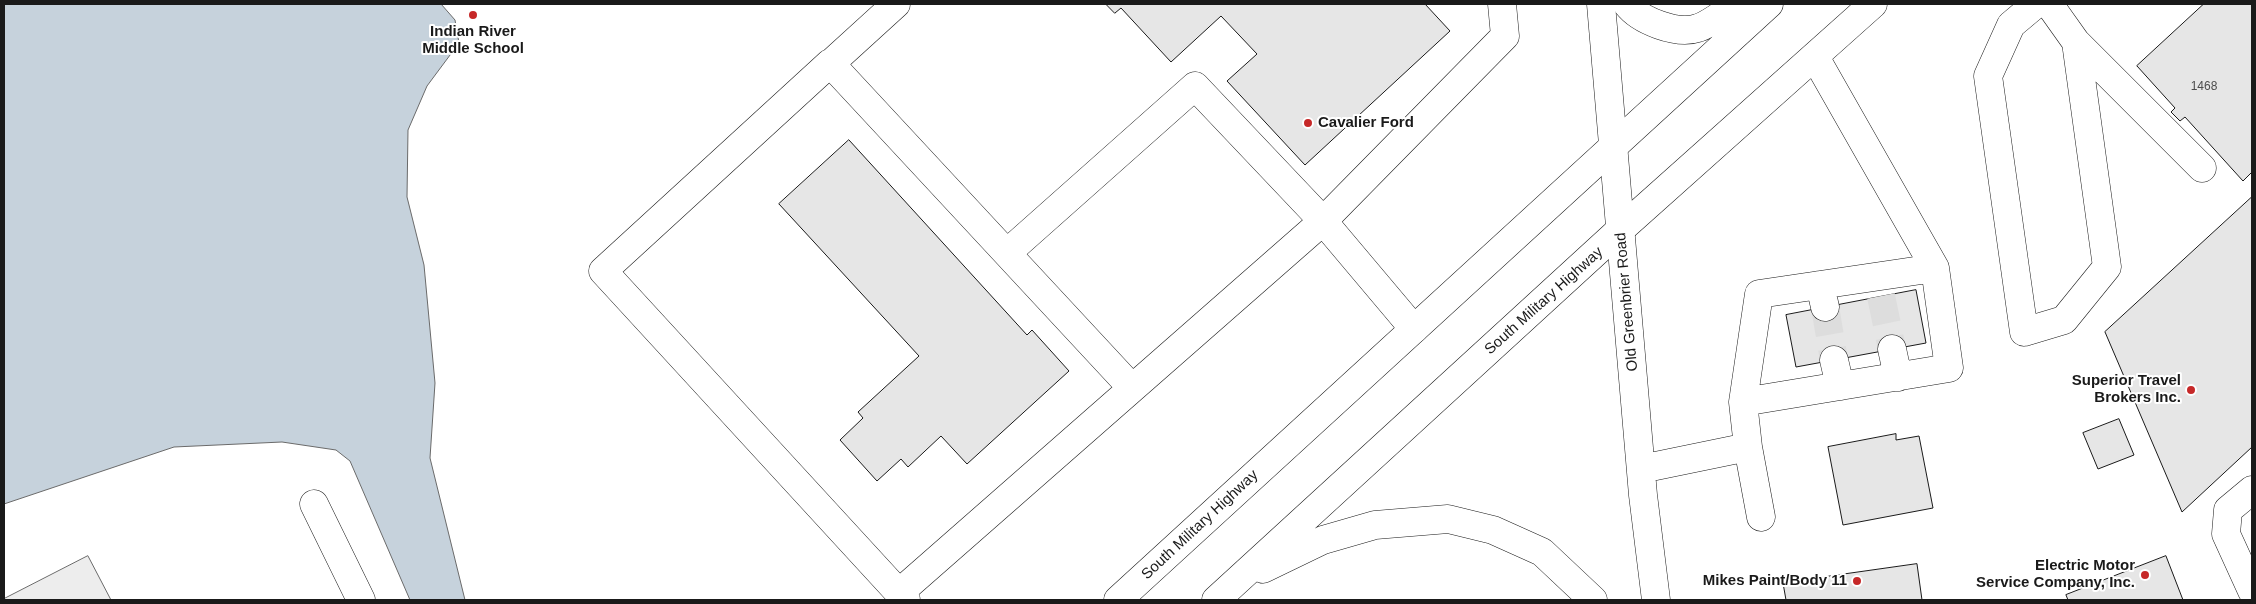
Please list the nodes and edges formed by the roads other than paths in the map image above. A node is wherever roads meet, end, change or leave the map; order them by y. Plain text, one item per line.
1 (896, 4) edge
2 (1502, 4) edge
3 (1601, 4) edge
4 (1627, 4) edge
5 (1738, 4) edge
6 (1769, 4) edge
7 (1873, 4) edge
8 (2036, 4) edge
9 (2049, 4) edge
10 (2076, 42) junction
11 (1815, 57) junction
12 (829, 65) junction
13 (1613, 146) junction
14 (2202, 168) dead end
15 (1323, 220) junction
16 (1620, 230) junction
17 (1007, 253) junction
18 (1935, 268) junction
19 (1414, 329) junction
20 (1892, 349) tunnel mouth
21 (1834, 360) tunnel mouth
22 (1898, 377) junction
23 (1840, 386) junction
24 (1132, 388) junction
25 (1743, 402) junction
26 (1748, 447) junction
27 (1641, 469) junction
28 (2252, 490) edge
29 (314, 504) dead end
30 (1761, 517) dead end
31 (2252, 591) edge
32 (1226, 592) edge
33 (903, 596) edge
34 (361, 600) edge
35 (1118, 600) edge
36 (1593, 600) edge
37 (1656, 600) edge

1 - 12 main road
2 - 15 main road
3 - 13 main road, Old Greenbrier Road
4 - 5 main road
6 - 13 main road, South Military Highway
7 - 11 main road, South Military Highway
8 - 10 main road
9 - 10 main road
10 - 14 main road
11 - 16 main road, South Military Highway
11 - 18 main road
12 - 17 main road
12 - 33 main road
13 - 16 main road, Old Greenbrier Road
13 - 19 main road, South Military Highway
15 - 17 main road
15 - 19 main road
15 - 24 main road
16 - 27 main road, Old Greenbrier Road
16 - 32 main road, South Military Highway
17 - 24 main road
18 - 22 main road
18 - 25 main road
19 - 35 main road, South Military Highway
20 - 22 main road
21 - 23 main road
22 - 23 main road
23 - 25 main road
24 - 33 main road
25 - 26 main road
26 - 27 main road
26 - 30 main road
27 - 37 main road, Old Greenbrier Road
28 - 31 main road
29 - 34 main road
32 - 36 main road

